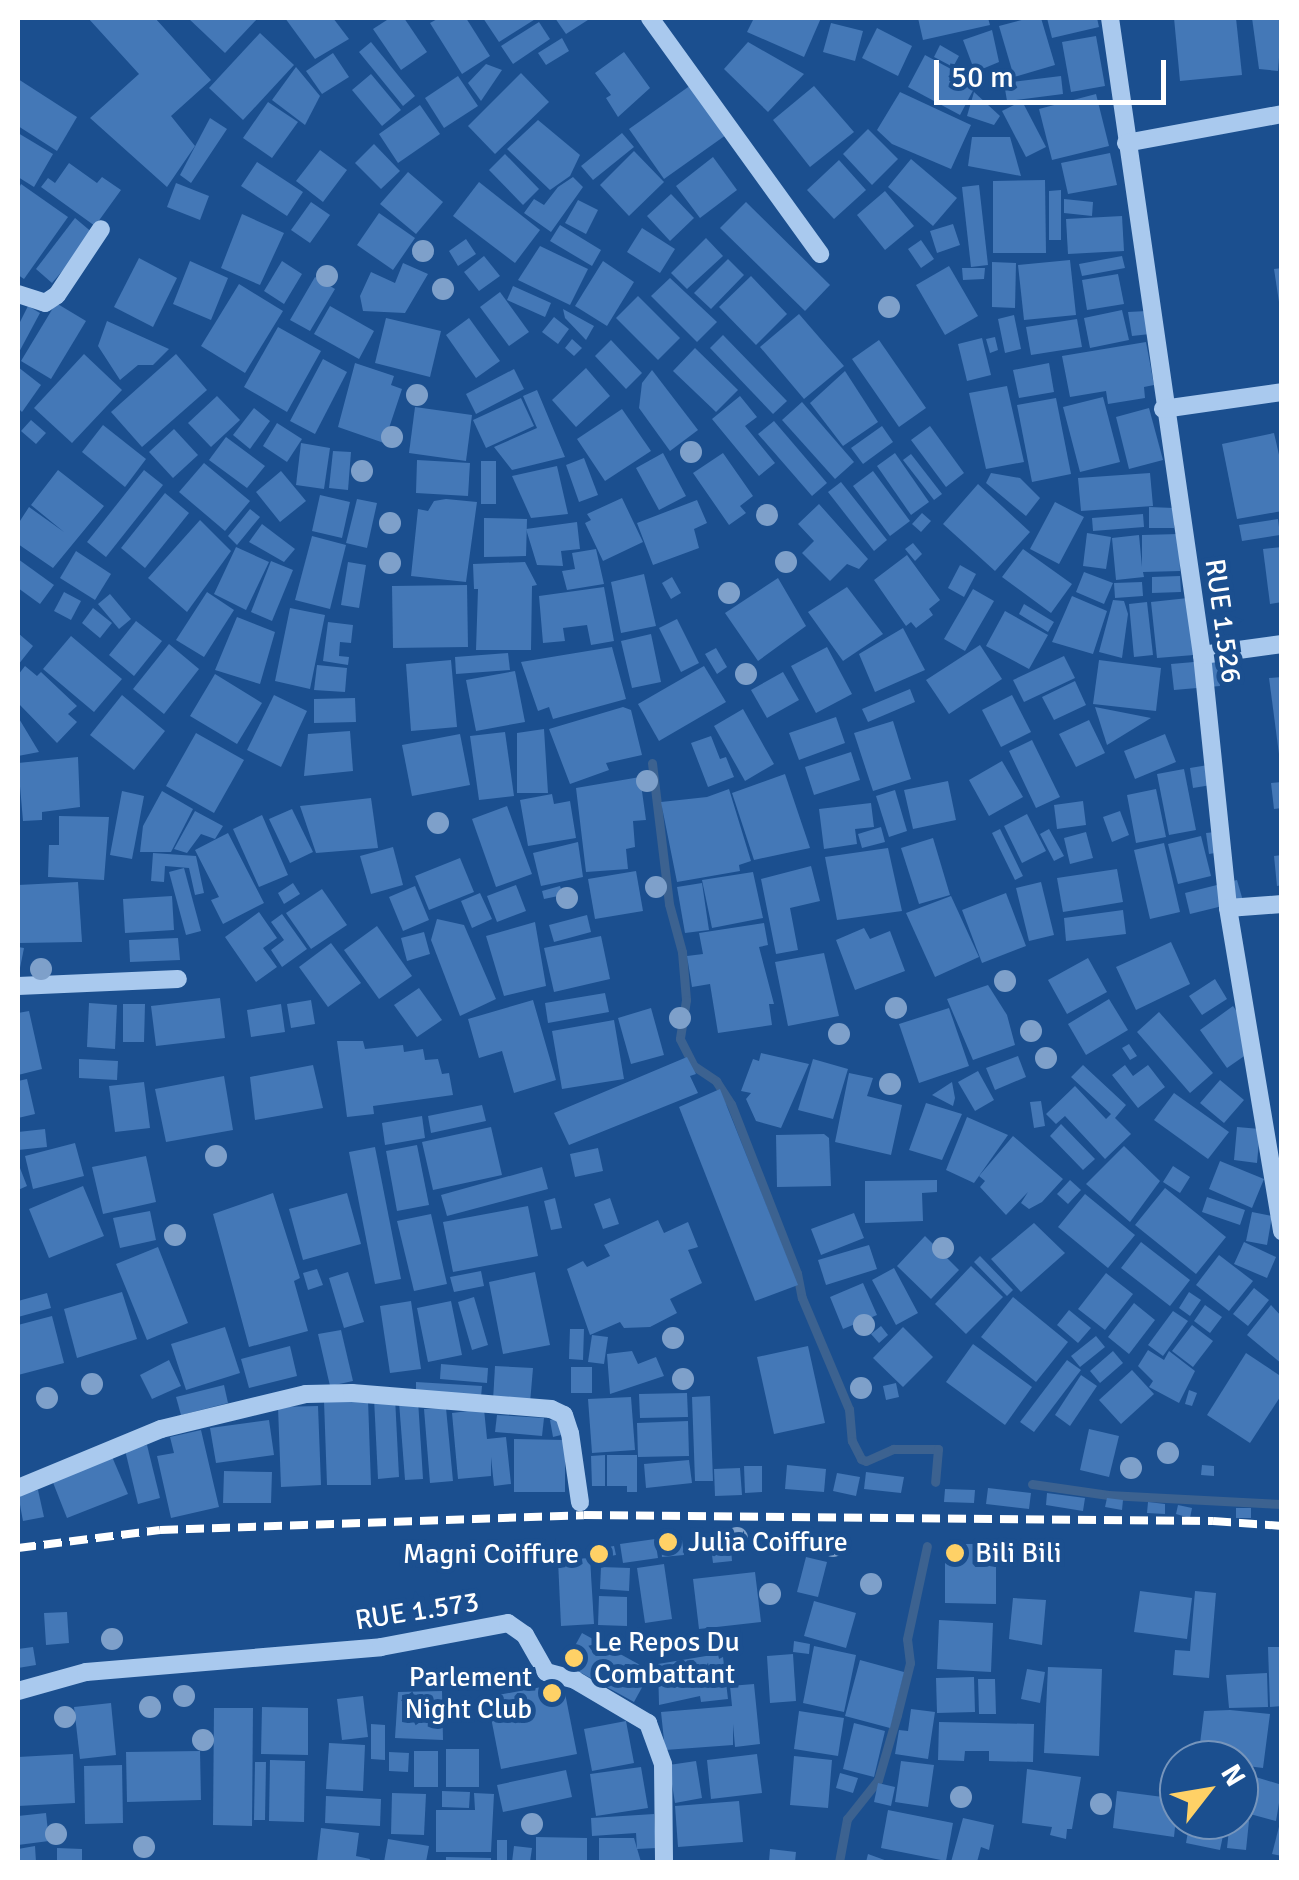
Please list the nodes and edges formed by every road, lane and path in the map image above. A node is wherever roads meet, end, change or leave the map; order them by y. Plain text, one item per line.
1 (650, 18) edge
2 (1110, 18) edge
3 (1282, 114) edge
4 (1126, 142) junction
5 (101, 229) dead end
6 (820, 254) dead end
7 (18, 294) edge
8 (1282, 392) edge
9 (1163, 409) junction
10 (1282, 644) edge
11 (1202, 655) junction
12 (1282, 904) edge
13 (1228, 908) junction
14 (178, 979) dead end
15 (18, 986) edge
16 (1282, 1232) edge
17 (18, 1488) edge
18 (580, 1502) dead end
19 (18, 1691) edge
20 (664, 1862) edge

1 - 6 street
2 - 4 street, RUE 1.526
3 - 4 street
4 - 9 street, RUE 1.526
5 - 7 street
8 - 9 street
9 - 11 street, RUE 1.526
10 - 11 street
11 - 13 street, RUE 1.526
12 - 13 street
13 - 16 street, RUE 1.526
14 - 15 street
17 - 18 street
19 - 20 street, RUE 1.573

